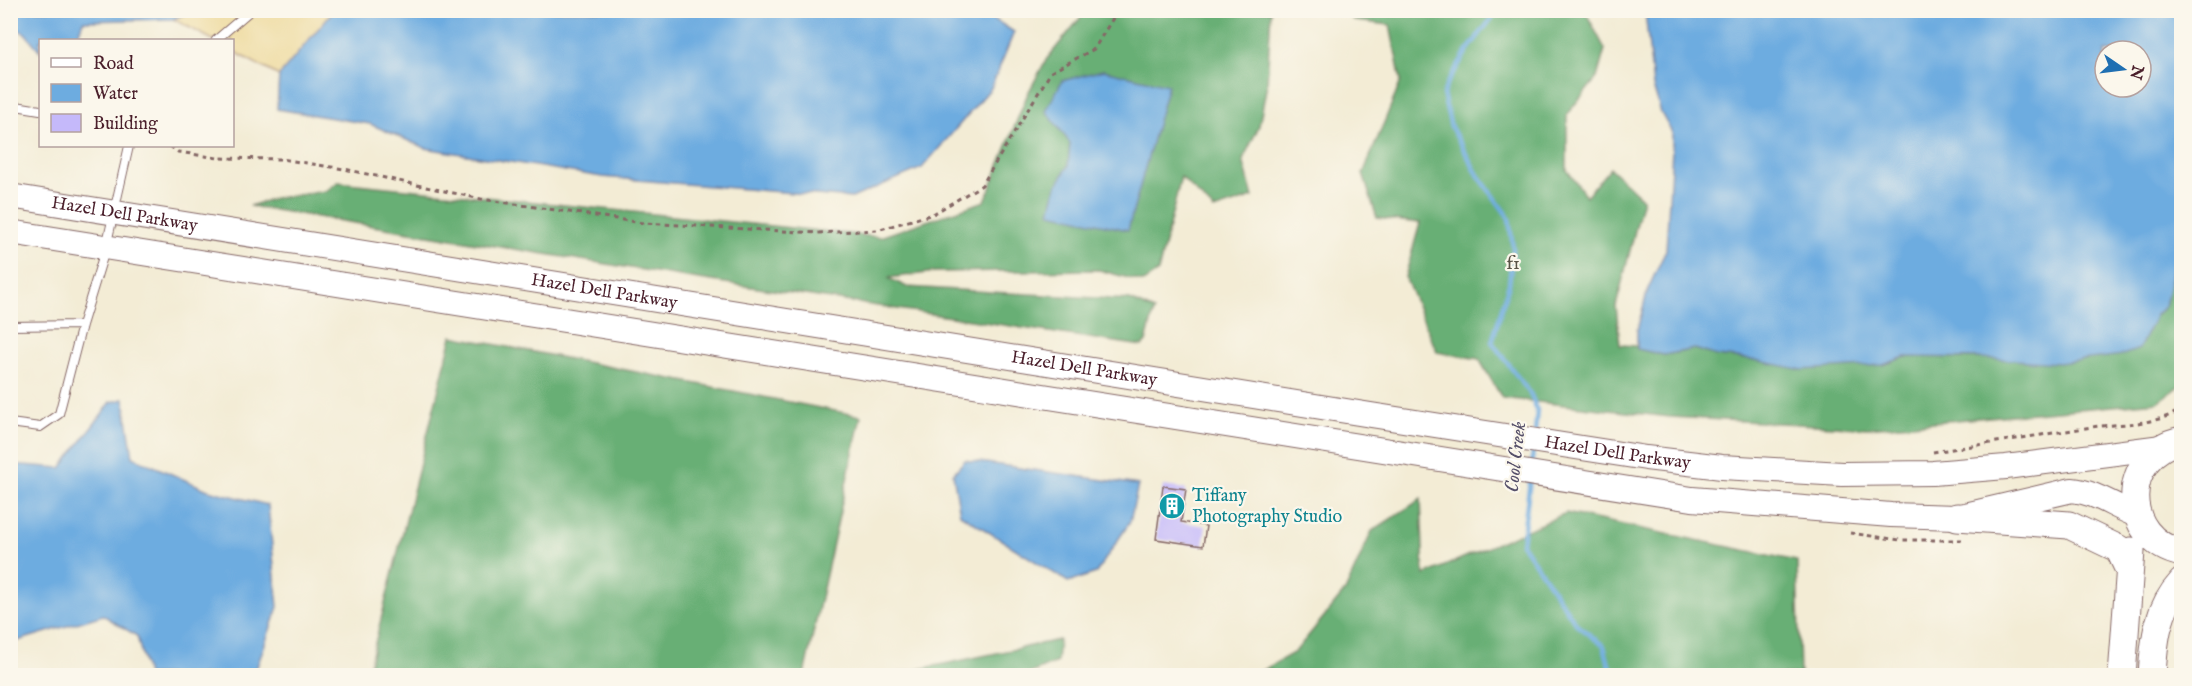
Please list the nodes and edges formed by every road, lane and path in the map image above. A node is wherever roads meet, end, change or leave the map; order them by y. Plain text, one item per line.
1 (250, 10) edge
2 (1118, 10) edge
3 (217, 39) edge
4 (10, 105) edge
5 (39, 110) edge
6 (129, 147) edge
7 (171, 147) edge
8 (10, 196) edge
9 (113, 213) junction
10 (10, 232) edge
11 (106, 247) junction
12 (82, 325) junction
13 (10, 326) edge
14 (2181, 409) edge
15 (10, 423) edge
16 (2175, 441) edge
17 (1925, 453) dead end
18 (1956, 517) junction
19 (2138, 518) junction
20 (2181, 553) edge
21 (2128, 568) junction
22 (2181, 582) edge
23 (2122, 675) edge
24 (2152, 675) edge

1 - 3 lane
2 - 7 path
4 - 5 lane
6 - 9 lane
8 - 9 main road, Hazel Dell Parkway
9 - 11 lane
9 - 16 main road, Hazel Dell Parkway
10 - 11 main road, Hazel Dell Parkway
11 - 12 lane
11 - 18 main road, Hazel Dell Parkway
12 - 13 lane
12 - 15 lane
14 - 17 path
16 - 19 main road
18 - 19 main road, Hazel Dell Parkway
18 - 21 main road
19 - 20 main road
19 - 21 main road
21 - 23 main road
22 - 24 main road

